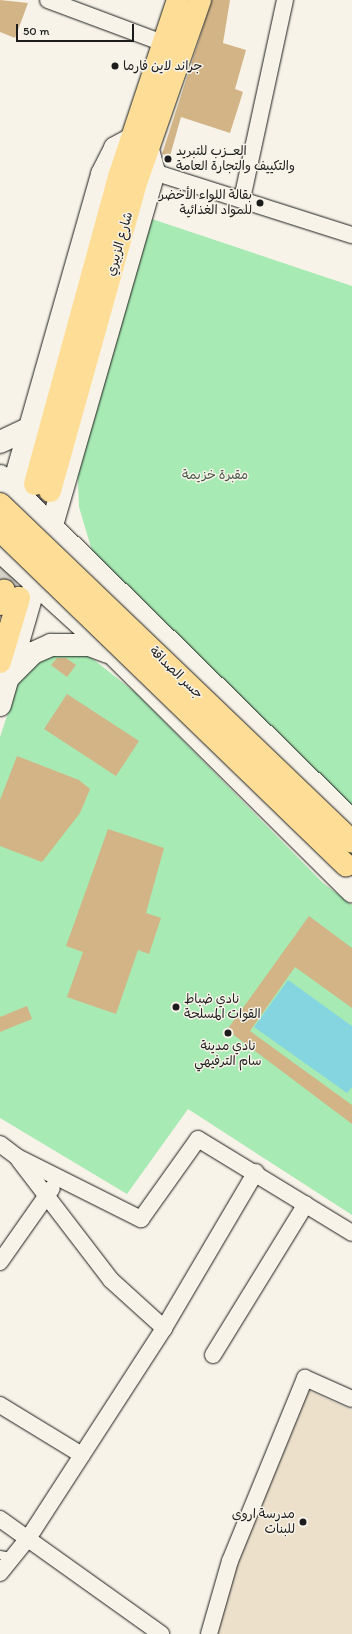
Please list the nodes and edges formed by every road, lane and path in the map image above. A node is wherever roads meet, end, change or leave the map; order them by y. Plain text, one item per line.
1 (178, 0) edge
2 (200, 0) edge
3 (285, 0) edge
4 (54, 1) edge
5 (163, 43) junction
6 (139, 144) junction
7 (154, 172) junction
8 (242, 199) junction
9 (352, 235) edge
10 (28, 429) junction
11 (0, 442) edge
12 (43, 488) tunnel mouth
13 (4, 489) edge
14 (54, 527) junction
15 (0, 530) edge
16 (0, 537) tunnel mouth
17 (25, 538) junction
18 (0, 547) edge
19 (0, 551) edge
20 (37, 584) junction
21 (8, 597) edge
22 (113, 654) junction
23 (4, 671) edge
24 (0, 705) edge
25 (352, 821) edge
26 (352, 842) edge
27 (349, 868) edge
28 (352, 891) edge
29 (0, 1144) edge
30 (17, 1157) junction
31 (256, 1172) junction
32 (58, 1177) junction
33 (47, 1197) junction
34 (306, 1204) junction
35 (352, 1233) edge
36 (0, 1262) edge
37 (164, 1328) junction
38 (213, 1355) dead end
39 (352, 1399) edge
40 (0, 1405) edge
41 (82, 1455) junction
42 (0, 1519) edge
43 (29, 1537) junction
44 (5, 1556) edge
45 (0, 1573) edge
46 (161, 1634) edge
47 (209, 1634) edge

1 - 5 main road, شارع الزبيري
2 - 6 main road, شارع الزبيري
3 - 8 street
4 - 5 street
5 - 6 main road, شارع الزبيري
6 - 7 main road
6 - 10 main road
6 - 12 main road, شارع الزبيري
7 - 8 street
7 - 14 main road
8 - 9 street
10 - 11 main road
10 - 13 main road
13 - 14 main road
13 - 16 main road
13 - 17 main road
13 - 26 main road, جسر الصداقة, bridge
14 - 17 main road
14 - 20 main road
14 - 25 main road
15 - 27 main road, جسر الصداقة, bridge
17 - 18 main road
17 - 20 main road
19 - 20 main road
20 - 22 main road
20 - 23 main road
21 - 23 main road
22 - 23 main road
22 - 28 main road
23 - 24 main road
29 - 30 street
30 - 32 street
30 - 33 street
31 - 32 street
31 - 34 street
31 - 37 street
32 - 33 street
33 - 36 street
33 - 37 street
34 - 35 street
34 - 38 street
37 - 41 street
39 - 47 street
40 - 41 street
41 - 43 street
42 - 43 street
43 - 44 street
43 - 46 street
44 - 45 street

